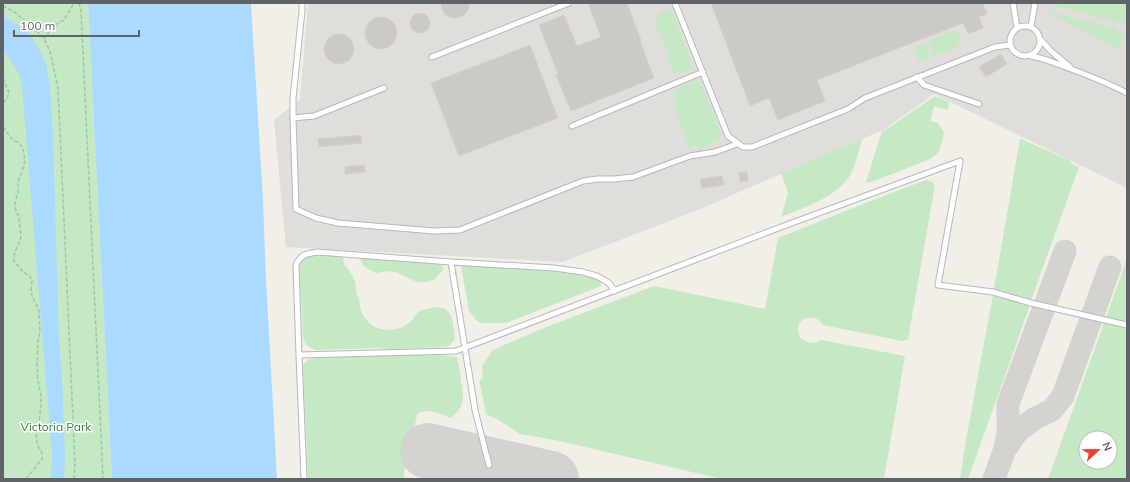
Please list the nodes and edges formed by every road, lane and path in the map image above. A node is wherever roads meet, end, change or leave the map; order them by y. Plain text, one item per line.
1 (74, 3) edge
2 (79, 3) edge
3 (302, 3) edge
4 (569, 3) edge
5 (675, 3) edge
6 (1013, 3) edge
7 (1035, 3) edge
8 (3, 6) edge
9 (1031, 27) junction
10 (1017, 28) junction
11 (44, 39) junction
12 (1040, 39) junction
13 (1010, 45) junction
14 (1030, 56) junction
15 (432, 57) dead end
16 (1075, 70) junction
17 (703, 72) junction
18 (917, 77) junction
19 (3, 78) edge
20 (384, 88) dead end
21 (1127, 93) edge
22 (3, 103) edge
23 (978, 104) dead end
24 (293, 118) junction
25 (572, 126) dead end
26 (3, 127) edge
27 (737, 144) junction
28 (451, 262) junction
29 (614, 291) junction
30 (1127, 325) edge
31 (465, 347) junction
32 (299, 355) junction
33 (489, 465) dead end
34 (26, 479) edge
35 (74, 479) edge
36 (103, 479) edge
37 (304, 479) edge

1 - 11 path
2 - 36 path
3 - 24 lane
4 - 15 lane
5 - 17 lane
6 - 10 lane
7 - 9 lane
8 - 11 path
9 - 10 lane
9 - 12 lane
10 - 13 lane
11 - 35 path
12 - 14 lane
12 - 16 lane
13 - 14 lane
13 - 18 lane
14 - 16 lane
16 - 21 lane
17 - 25 lane
17 - 27 lane
18 - 23 lane
18 - 27 lane
19 - 22 path
20 - 24 lane
24 - 27 lane
26 - 34 path
28 - 29 lane
28 - 31 lane
28 - 32 lane
29 - 30 lane
29 - 31 lane
31 - 32 lane
31 - 33 lane
32 - 37 lane

